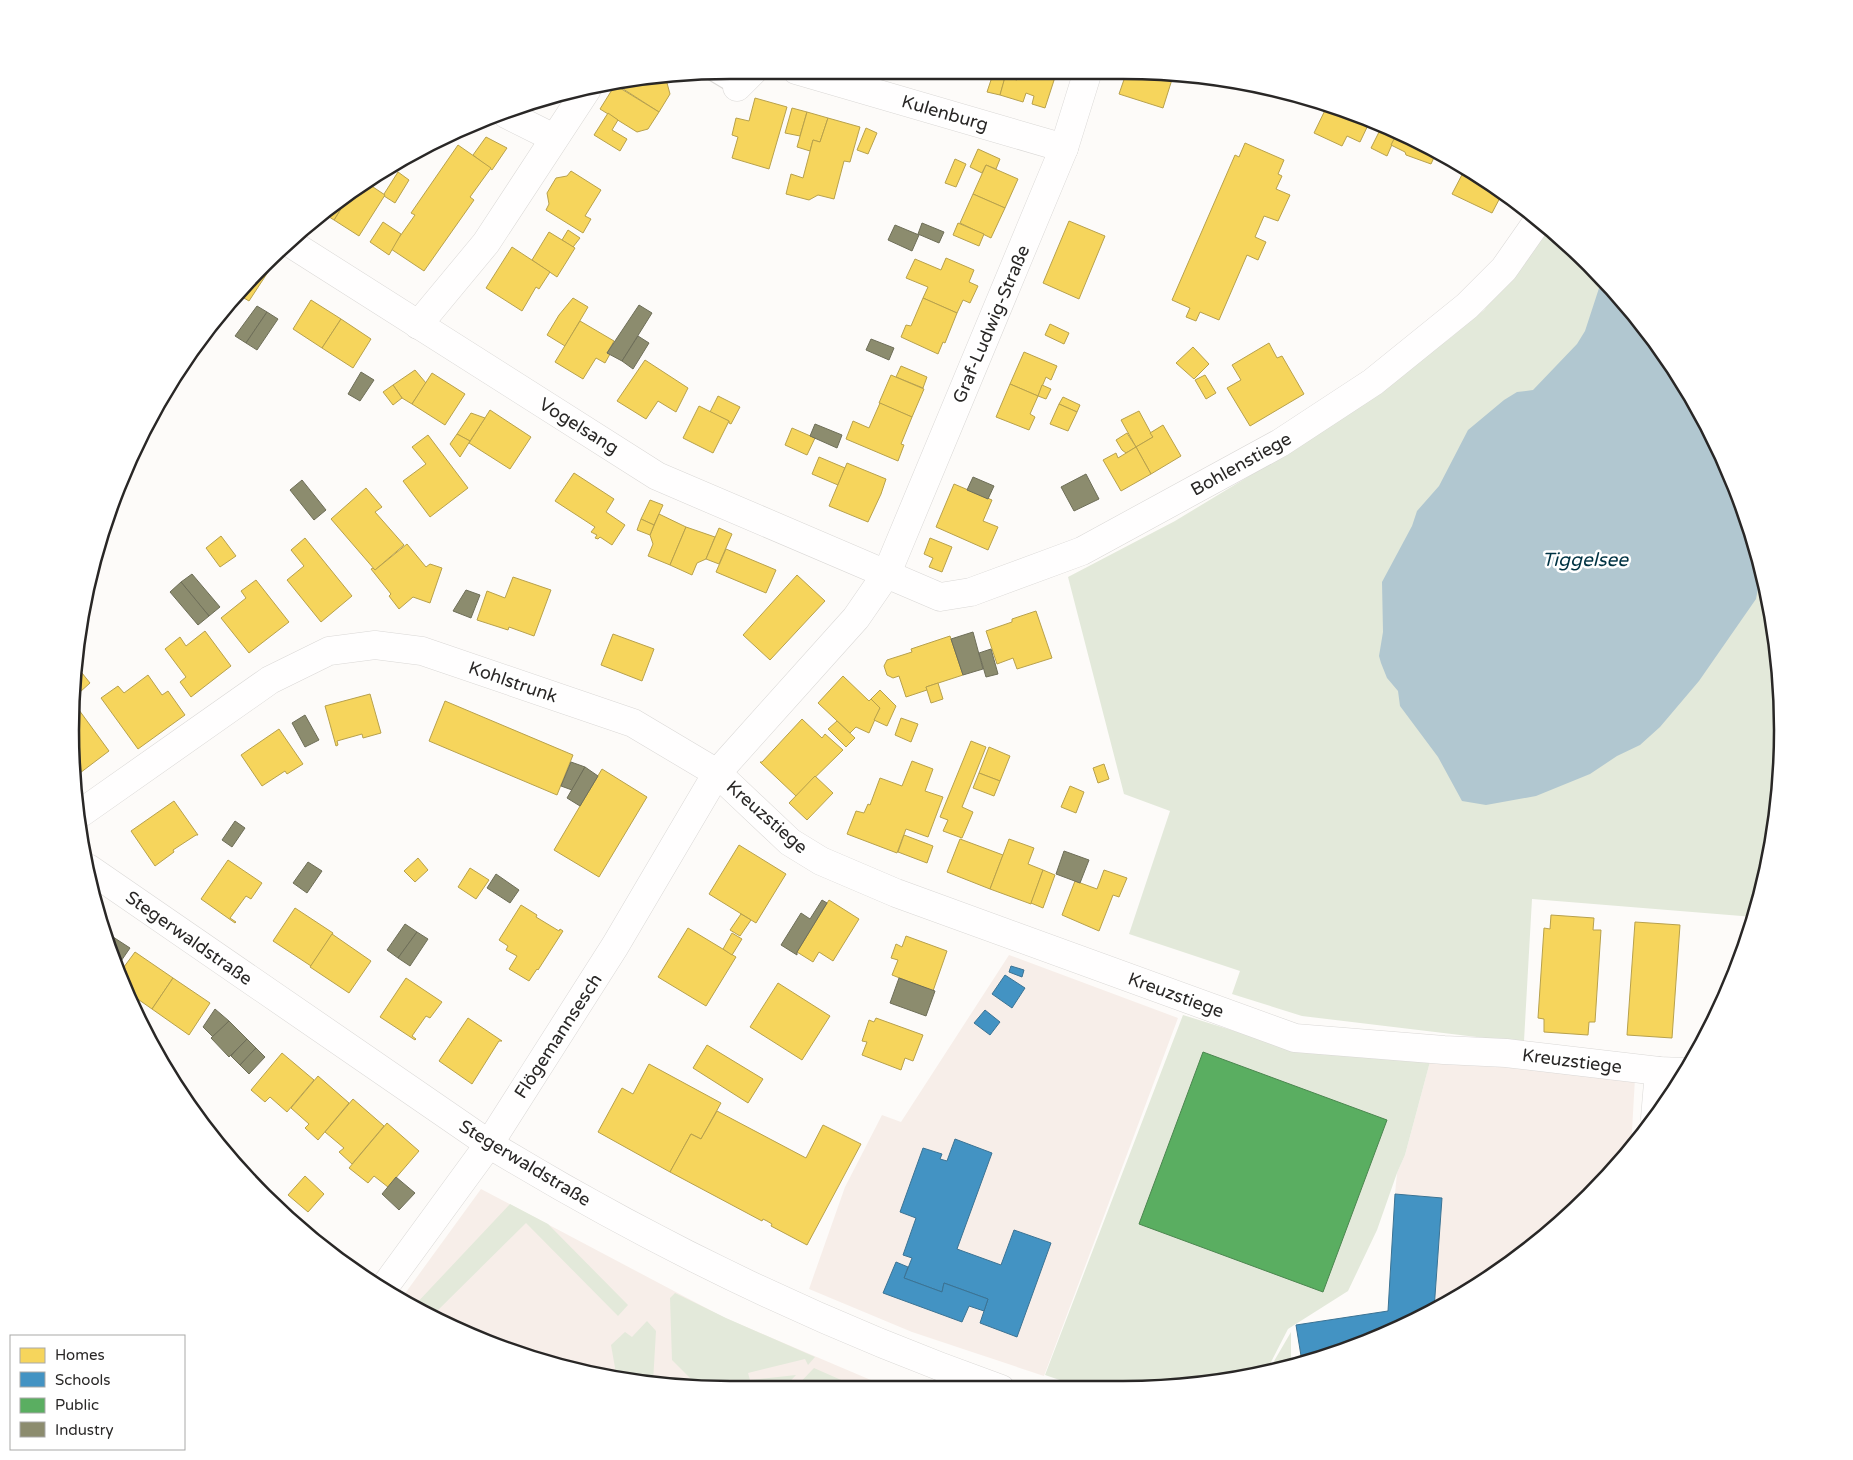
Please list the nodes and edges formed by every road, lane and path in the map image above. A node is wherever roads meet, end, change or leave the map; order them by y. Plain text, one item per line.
1 (827, 79) edge
2 (1086, 79) edge
3 (582, 96) edge
4 (511, 117) edge
5 (554, 138) junction
6 (1064, 148) junction
7 (1534, 226) edge
8 (295, 246) edge
9 (418, 325) junction
10 (887, 573) junction
11 (717, 773) junction
12 (84, 811) edge
13 (95, 873) edge
14 (1671, 1072) edge
15 (1664, 1092) edge
16 (489, 1144) junction
17 (388, 1284) edge
18 (979, 1381) edge

1 - 6 street, Kulenburg
2 - 6 street, Graf-Ludwig-Straße
3 - 5 street
4 - 5 street
5 - 9 street
6 - 10 street, Graf-Ludwig-Straße
7 - 10 street, Bohlenstiege
8 - 9 street, Vogelsang
9 - 10 street, Vogelsang
10 - 11 street
11 - 12 street, Kohlstrunk
11 - 14 street, Kreuzstiege
11 - 16 street, Flögemannsesch
13 - 16 street, Stegerwaldstraße
14 - 15 street
16 - 17 street, Flögemannsesch
16 - 18 street, Stegerwaldstraße

